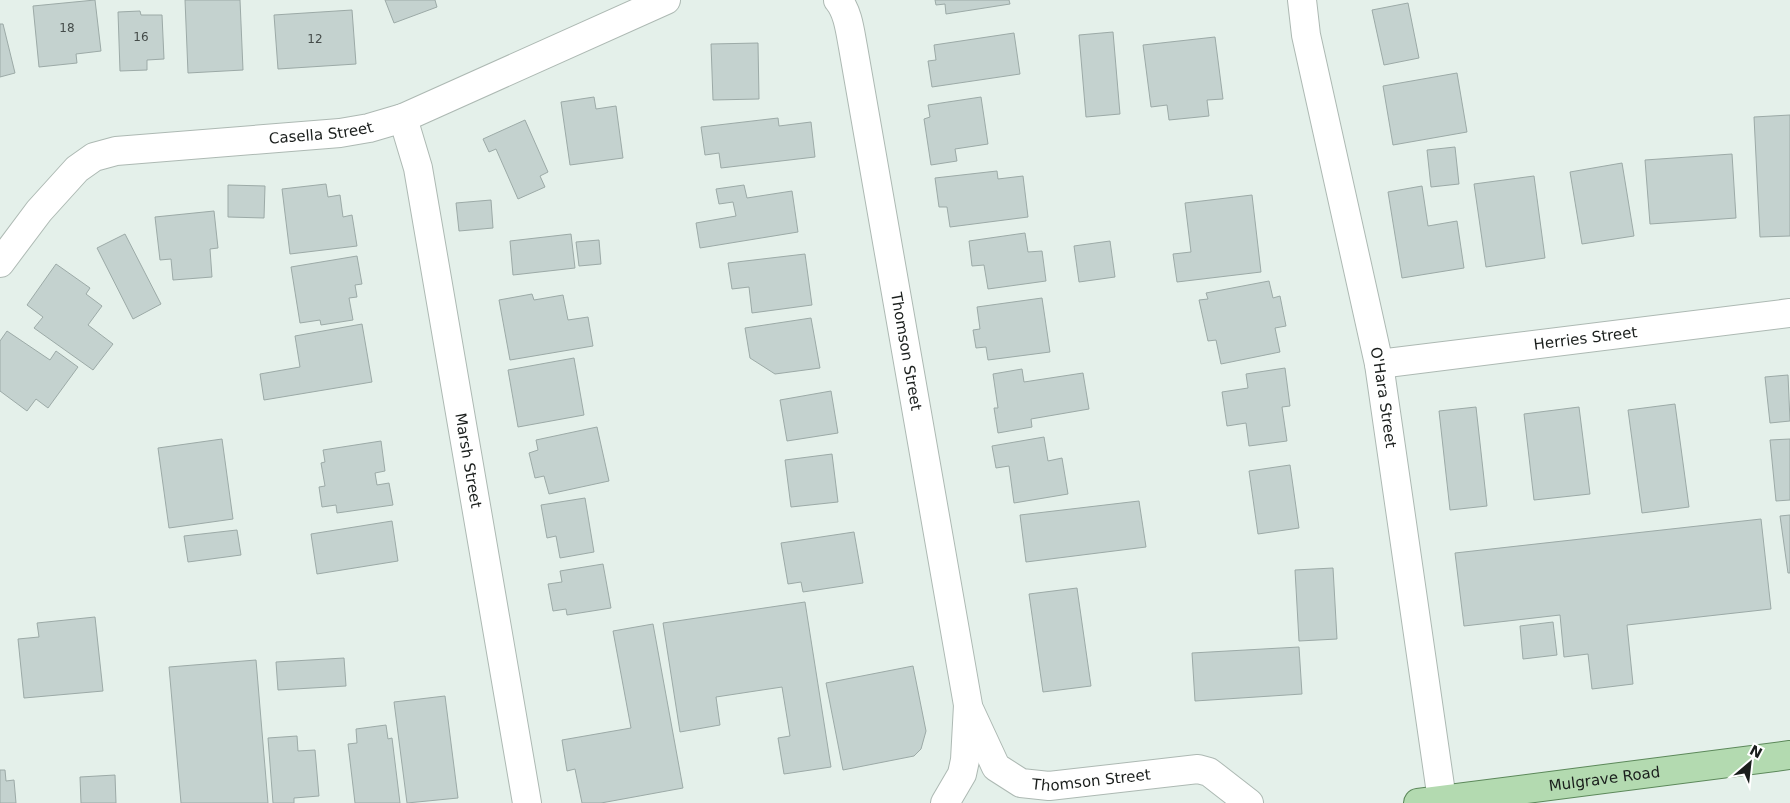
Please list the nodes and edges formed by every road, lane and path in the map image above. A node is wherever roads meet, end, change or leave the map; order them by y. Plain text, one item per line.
1 (666, 0) edge
2 (838, 0) edge
3 (1302, 0) edge
4 (403, 118) junction
5 (0, 263) edge
6 (1790, 313) edge
7 (1379, 364) junction
8 (968, 705) junction
9 (1790, 755) edge
10 (1430, 802) edge
11 (527, 803) edge
12 (945, 803) edge
13 (1249, 803) edge

1 - 4 street, Casella Street
2 - 8 street, Thomson Street
3 - 7 street, O'Hara Street
4 - 5 street, Casella Street
4 - 11 street, Marsh Street
6 - 7 street, Herries Street
7 - 10 street, O'Hara Street
8 - 12 street, Thomson Street
8 - 13 street, Thomson Street
9 - 10 main road, Mulgrave Road

